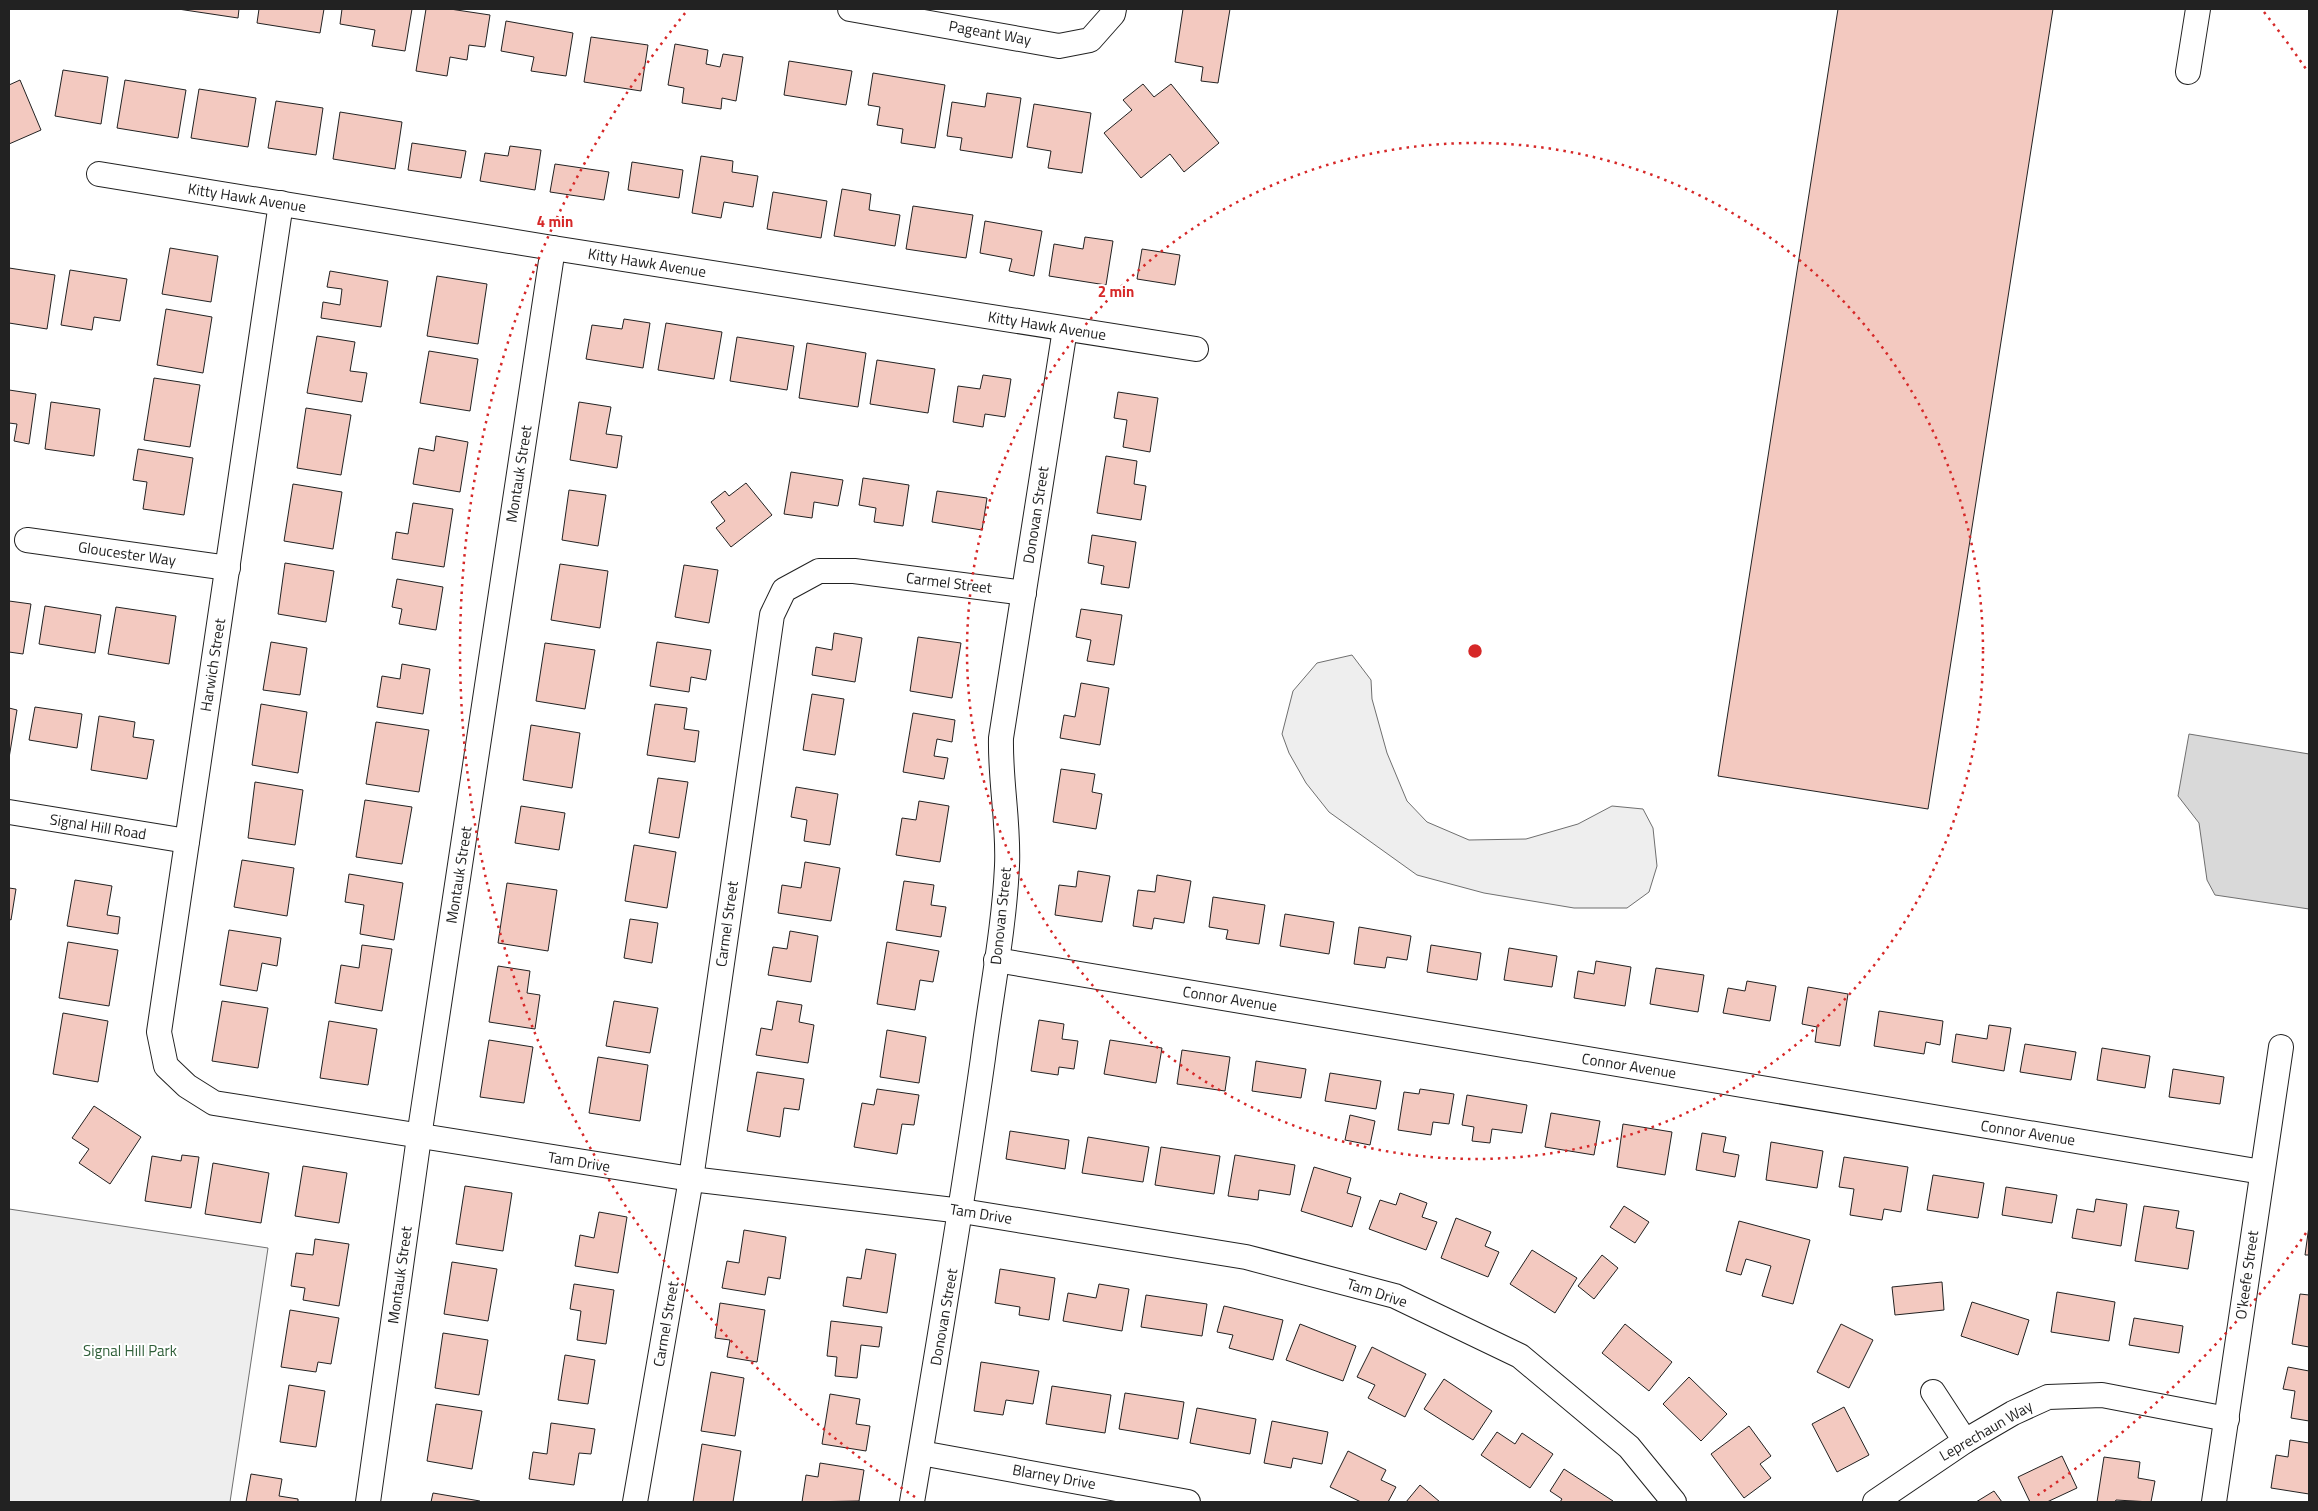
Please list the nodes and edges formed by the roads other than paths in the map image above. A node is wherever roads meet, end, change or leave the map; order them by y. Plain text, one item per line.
1 (850, 9) edge
2 (1114, 9) edge
3 (2198, 9) edge
4 (2188, 72) dead end
5 (99, 174) dead end
6 (281, 203) junction
7 (553, 248) junction
8 (1065, 329) junction
9 (1196, 349) dead end
10 (27, 540) dead end
11 (228, 568) junction
12 (1024, 593) junction
13 (9, 812) edge
14 (187, 841) junction
15 (996, 960) junction
16 (2281, 1047) dead end
17 (214, 1104) joint
18 (419, 1137) junction
19 (2262, 1172) junction
20 (691, 1179) junction
21 (962, 1211) junction
22 (1933, 1392) dead end
23 (2227, 1419) junction
24 (1965, 1440) junction
25 (921, 1453) junction
26 (1172, 1500) edge
27 (368, 1502) edge
28 (635, 1502) edge
29 (912, 1502) edge
30 (1674, 1502) edge
31 (1875, 1502) edge
32 (2214, 1502) edge

1 - 2 street, Pageant Way
3 - 4 street
5 - 6 street, Kitty Hawk Avenue
6 - 7 street, Kitty Hawk Avenue
6 - 11 street, Harwich Street
7 - 8 street, Kitty Hawk Avenue
7 - 18 street, Montauk Street
8 - 9 street, Kitty Hawk Avenue
8 - 12 street, Donovan Street
10 - 11 street, Gloucester Way
11 - 14 street, Harwich Street
12 - 15 street, Donovan Street
12 - 20 street, Carmel Street
13 - 14 street, Signal Hill Road
14 - 17 street, Harwich Street
15 - 19 street, Connor Avenue
15 - 21 street, Donovan Street
16 - 19 street, O'keefe Street
17 - 18 street, Tam Drive
18 - 20 street, Tam Drive
18 - 27 street, Montauk Street
19 - 23 street, O'keefe Street
20 - 21 street, Tam Drive
20 - 28 street, Carmel Street
21 - 25 street, Donovan Street
21 - 30 street, Tam Drive
22 - 24 street
23 - 24 street, Leprechaun Way
23 - 32 street, O'keefe Street
24 - 31 street, Leprechaun Way
25 - 26 street, Blarney Drive
25 - 29 street, Donovan Street

